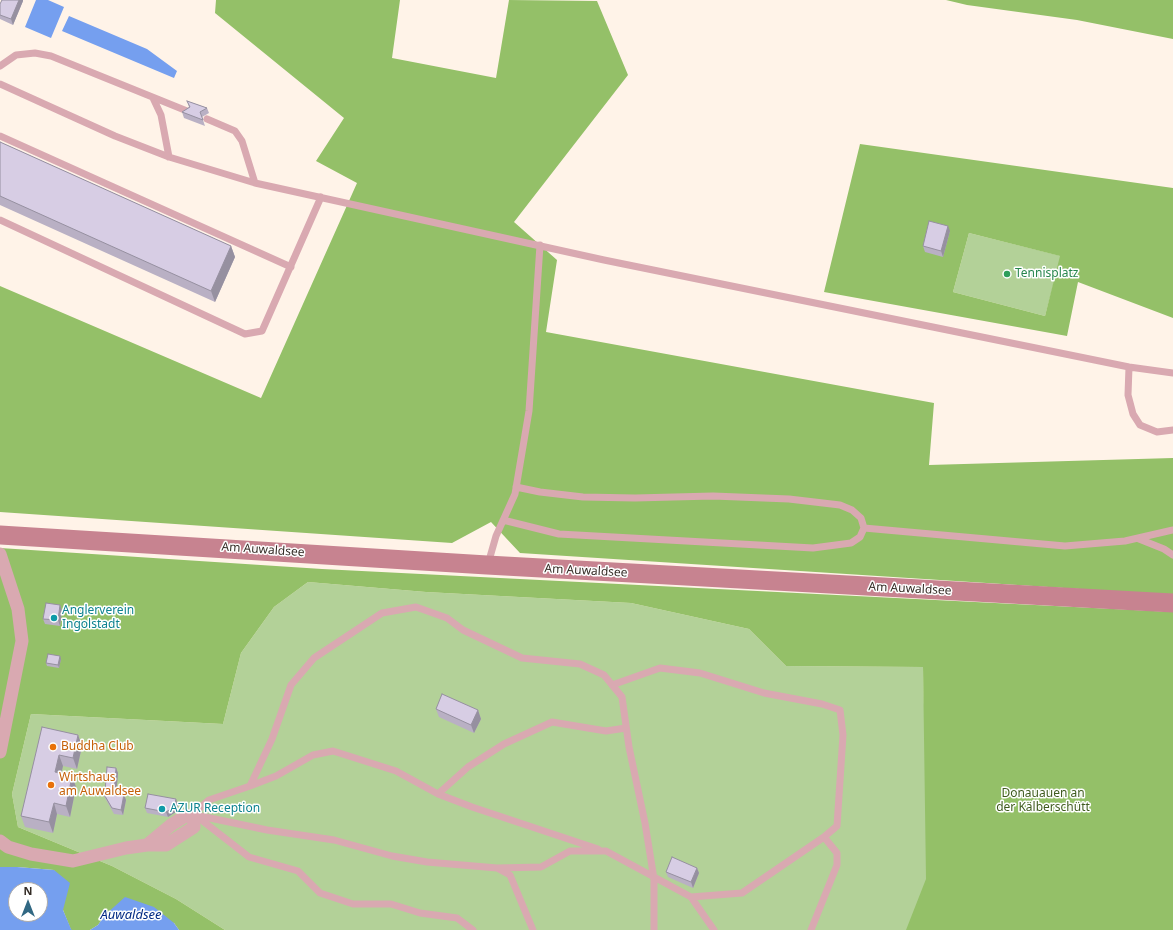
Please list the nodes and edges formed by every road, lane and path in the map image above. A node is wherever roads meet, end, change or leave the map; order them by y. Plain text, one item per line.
1 (0, 66) edge
2 (0, 84) edge
3 (153, 98) junction
4 (187, 111) edge
5 (207, 119) dead end
6 (0, 136) edge
7 (169, 156) junction
8 (255, 183) junction
9 (321, 197) junction
10 (0, 220) edge
11 (540, 245) junction
12 (290, 267) junction
13 (1129, 366) junction
14 (1173, 373) edge
15 (1173, 430) edge
16 (516, 487) junction
17 (504, 520) junction
18 (864, 528) junction
19 (1173, 530) edge
20 (0, 535) edge
21 (1137, 538) junction
22 (0, 554) edge
23 (1173, 555) edge
24 (487, 565) junction
25 (1173, 603) edge
26 (612, 685) junction
27 (626, 728) junction
28 (0, 752) edge
29 (250, 786) junction
30 (438, 794) junction
31 (190, 814) junction
32 (824, 837) junction
33 (0, 841) edge
34 (606, 852) junction
35 (497, 868) junction
36 (654, 879) junction
37 (691, 897) junction
38 (473, 930) edge
39 (533, 930) edge
40 (654, 930) edge
41 (714, 930) edge
42 (811, 930) edge

1 - 3 lane
2 - 7 lane
3 - 4 lane
3 - 7 lane
5 - 8 lane
6 - 12 lane
7 - 8 lane
8 - 9 lane
9 - 11 lane
9 - 12 lane
10 - 12 lane
11 - 13 lane
11 - 16 lane
13 - 14 lane
13 - 15 lane
16 - 17 lane
16 - 18 lane
17 - 18 lane
17 - 24 lane
18 - 21 lane
19 - 21 lane
20 - 24 street, Am Auwaldsee
21 - 23 lane
22 - 28 street
24 - 25 street, Am Auwaldsee
26 - 27 lane
26 - 29 lane
26 - 32 lane
27 - 30 lane
27 - 36 lane
29 - 30 lane
29 - 31 lane
30 - 34 lane
31 - 33 street
31 - 35 lane
31 - 38 lane
32 - 37 lane
32 - 42 lane
34 - 35 lane
34 - 36 lane
35 - 39 lane
36 - 37 lane
36 - 40 lane
37 - 41 lane

